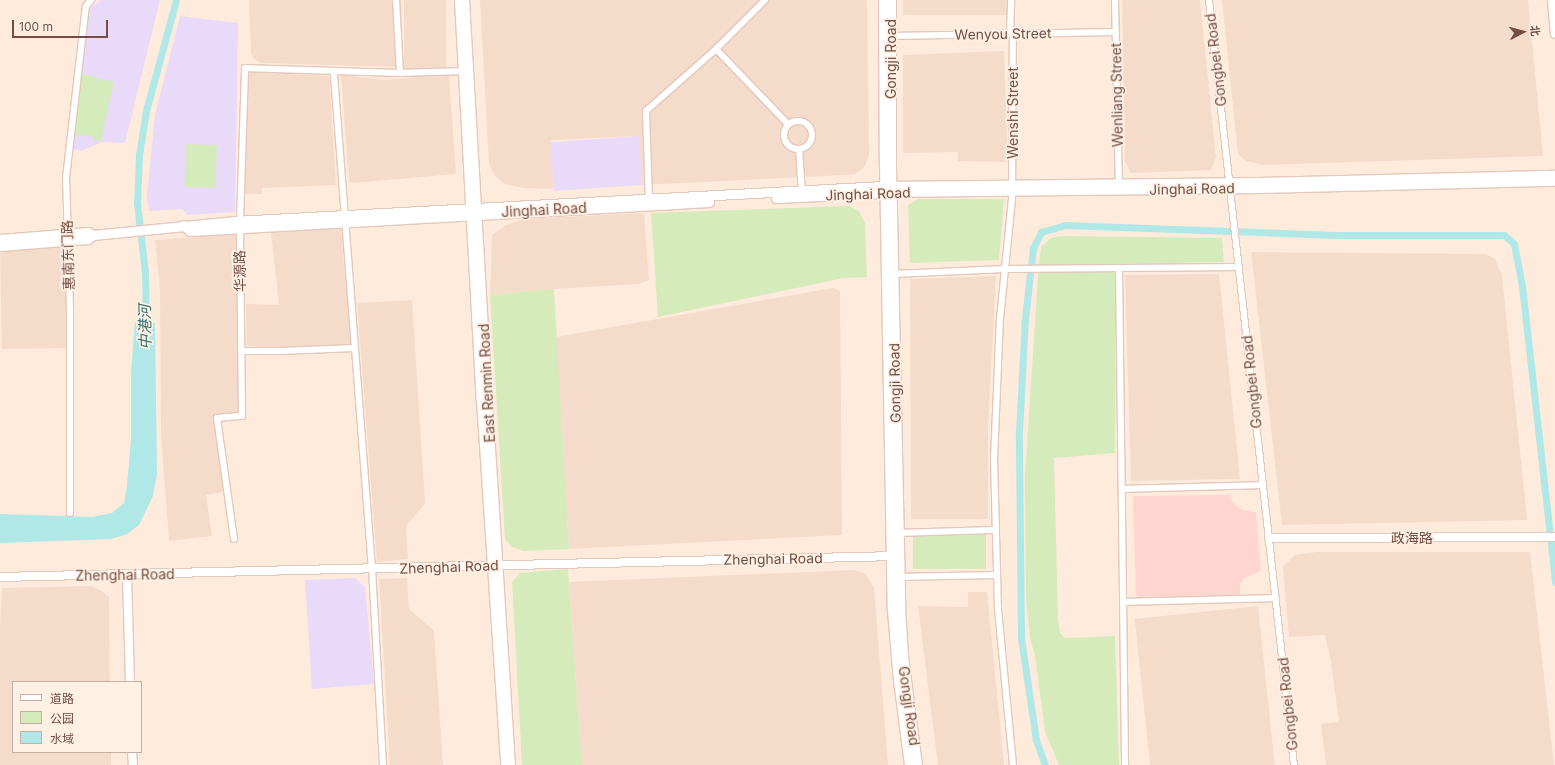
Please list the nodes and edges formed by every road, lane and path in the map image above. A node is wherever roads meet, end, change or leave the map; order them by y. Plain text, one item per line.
1 (92, 0) edge
2 (396, 0) edge
3 (459, 0) edge
4 (465, 0) edge
5 (765, 0) edge
6 (884, 0) edge
7 (891, 0) edge
8 (1011, 0) edge
9 (1115, 0) edge
10 (1209, 0) edge
11 (1552, 0) edge
12 (1116, 32) junction
13 (1555, 33) edge
14 (1011, 34) junction
15 (891, 36) junction
16 (716, 49) junction
17 (334, 71) junction
18 (463, 71) junction
19 (400, 73) junction
20 (788, 124) junction
21 (799, 149) junction
22 (1555, 175) edge
23 (1555, 182) edge
24 (1230, 185) junction
25 (1119, 187) junction
26 (1012, 188) junction
27 (888, 190) junction
28 (802, 193) junction
29 (649, 201) junction
30 (474, 211) junction
31 (345, 218) junction
32 (240, 224) junction
33 (68, 237) junction
34 (0, 239) edge
35 (0, 246) edge
36 (1239, 267) junction
37 (1120, 268) junction
38 (1004, 269) junction
39 (893, 274) junction
40 (355, 348) junction
41 (241, 351) junction
42 (1263, 485) junction
43 (1122, 489) junction
44 (70, 513) dead end
45 (994, 530) junction
46 (894, 533) junction
47 (1555, 537) edge
48 (1269, 538) junction
49 (234, 539) dead end
50 (895, 556) junction
51 (495, 566) junction
52 (372, 569) junction
53 (126, 575) junction
54 (996, 575) junction
55 (0, 577) edge
56 (895, 577) junction
57 (1276, 598) junction
58 (1123, 602) junction
59 (130, 681) edge
60 (132, 753) edge
61 (133, 765) edge
62 (383, 765) edge
63 (505, 765) edge
64 (511, 765) edge
65 (910, 765) edge
66 (917, 765) edge
67 (1013, 765) edge
68 (1125, 765) edge
69 (1294, 765) edge

1 - 33 street, 惠南东门路
2 - 19 street
3 - 18 street, East Renmin Road
4 - 30 street, East Renmin Road
5 - 16 street
6 - 27 main road, Gongji Road
7 - 15 main road, Gongji Road
8 - 14 street, Wenshi Street
9 - 12 street, Wenliang Street
10 - 24 street, Gongbei Road
11 - 13 main road
12 - 14 street, Wenyou Street
12 - 25 street, Wenliang Street
14 - 15 street, Wenyou Street
14 - 26 street, Wenshi Street
15 - 27 main road, Gongji Road
16 - 20 street
16 - 29 street
17 - 19 street
17 - 31 street
17 - 32 street, 华源路
18 - 19 street
18 - 30 street, East Renmin Road
20 - 21 street
20 - 21 street
21 - 28 street
22 - 24 street, Jinghai Road
23 - 24 street, Jinghai Road
24 - 25 street, Jinghai Road
24 - 36 street, Gongbei Road
25 - 26 street, Jinghai Road
26 - 27 street, Jinghai Road
26 - 38 street, Wenshi Street
27 - 28 main road, Jinghai Road
27 - 39 main road, Gongji Road
27 - 46 main road, Gongji Road
28 - 29 main road, Jinghai Road
29 - 30 main road, Jinghai Road
30 - 31 main road, Jinghai Road
30 - 51 street, East Renmin Road
31 - 32 main road, Jinghai Road
31 - 40 street
32 - 33 main road, Jinghai Road
32 - 41 street, 华源路
33 - 34 main road, Jinghai Road
33 - 35 main road, Jinghai Road
33 - 44 street, 惠南东门路
36 - 37 street
36 - 42 street, Gongbei Road
37 - 38 street
37 - 43 street
38 - 39 street
38 - 45 street, Wenshi Street
39 - 46 main road, Gongji Road
40 - 41 street
40 - 52 street
41 - 49 street, 华源路
42 - 43 street
42 - 48 street, Gongbei Road
43 - 58 street
45 - 46 street
45 - 54 street, Wenshi Street
46 - 50 main road, Gongji Road
47 - 48 street, 政海路
48 - 57 street, Gongbei Road
50 - 51 street, Zhenghai Road
50 - 56 main road, Gongji Road
51 - 52 street, Zhenghai Road
51 - 63 street, East Renmin Road
51 - 64 street, East Renmin Road
52 - 53 street, Zhenghai Road
52 - 62 street
53 - 55 street, Zhenghai Road
53 - 59 street
54 - 56 street
54 - 67 street, Wenshi Street
56 - 65 main road, Gongji Road
56 - 66 main road, Gongji Road
57 - 58 street
57 - 69 street, Gongbei Road
58 - 68 street
60 - 61 street

